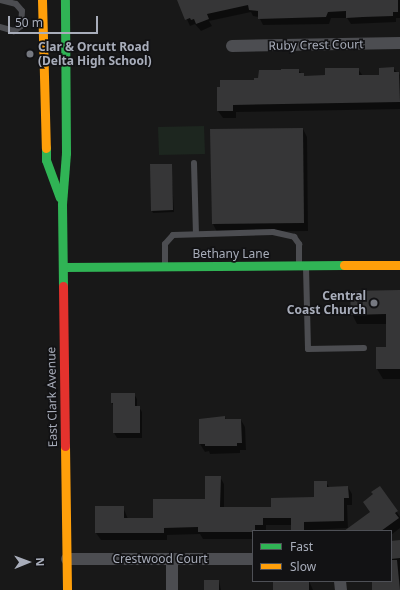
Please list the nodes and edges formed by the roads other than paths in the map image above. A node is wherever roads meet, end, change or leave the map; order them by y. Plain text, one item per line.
1 (0, 0) edge
2 (33, 0) edge
3 (65, 0) edge
4 (42, 2) edge
5 (0, 27) edge
6 (400, 43) edge
7 (232, 46) dead end
8 (194, 163) dead end
9 (62, 204) junction
10 (196, 234) junction
11 (400, 265) edge
12 (165, 266) junction
13 (303, 266) junction
14 (63, 267) junction
15 (364, 348) dead end
16 (67, 559) junction
17 (172, 559) junction
18 (252, 559) edge
19 (67, 590) edge
20 (172, 590) edge

1 - 5 lane
2 - 4 lane
3 - 9 main road, East Clark Avenue
4 - 9 main road, East Clark Avenue
6 - 7 street, Ruby Crest Court
8 - 10 lane
9 - 14 main road, East Clark Avenue
10 - 12 lane
10 - 13 lane
11 - 13 main road, Bethany Lane
12 - 13 main road, Bethany Lane
12 - 14 main road, Bethany Lane
13 - 15 lane
14 - 16 main road, East Clark Avenue
16 - 17 street, Crestwood Court
16 - 19 main road, East Clark Avenue
17 - 18 street, Crestwood Court
17 - 20 street

